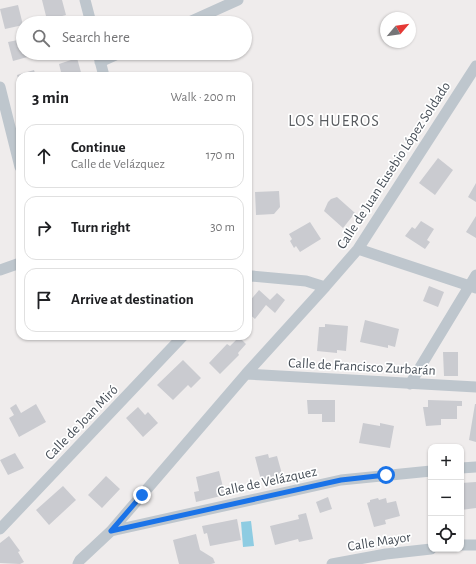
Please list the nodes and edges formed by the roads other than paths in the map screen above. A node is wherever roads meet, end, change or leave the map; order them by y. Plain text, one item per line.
1 (85, 0) edge
2 (238, 0) edge
3 (89, 16) edge
4 (203, 16) edge
5 (100, 60) edge
6 (476, 66) edge
7 (103, 72) edge
8 (0, 87) edge
9 (16, 151) edge
10 (358, 249) junction
11 (16, 264) edge
12 (0, 270) edge
13 (476, 275) edge
14 (252, 276) edge
15 (325, 287) junction
16 (473, 287) edge
17 (179, 340) edge
18 (246, 374) junction
19 (410, 384) junction
20 (476, 387) edge
21 (476, 467) edge
22 (464, 468) edge
23 (428, 470) edge
24 (0, 529) edge
25 (111, 531) junction
26 (464, 545) edge
27 (476, 545) edge
28 (428, 549) edge
29 (78, 564) edge
30 (332, 564) edge

1 - 3 street
2 - 4 street
5 - 7 street
6 - 10 street, Calle de Juan Eusebio López Soldado
8 - 9 street
10 - 15 street, Calle de Juan Eusebio López Soldado
10 - 16 street
11 - 12 street
13 - 16 street
14 - 15 street
15 - 18 street, Calle de Juan Eusebio López Soldado
16 - 19 street
17 - 24 street, Calle de Joan Miró
18 - 19 street, Calle de Francisco Zurbarán
18 - 25 street, Calle de Juan Eusebio López Soldado
19 - 20 street, Calle de Francisco Zurbarán
21 - 22 street
23 - 25 street, Calle de Velázquez
25 - 29 street, Calle de Juan Eusebio López Soldado
26 - 27 street
28 - 30 street, Calle Mayor

